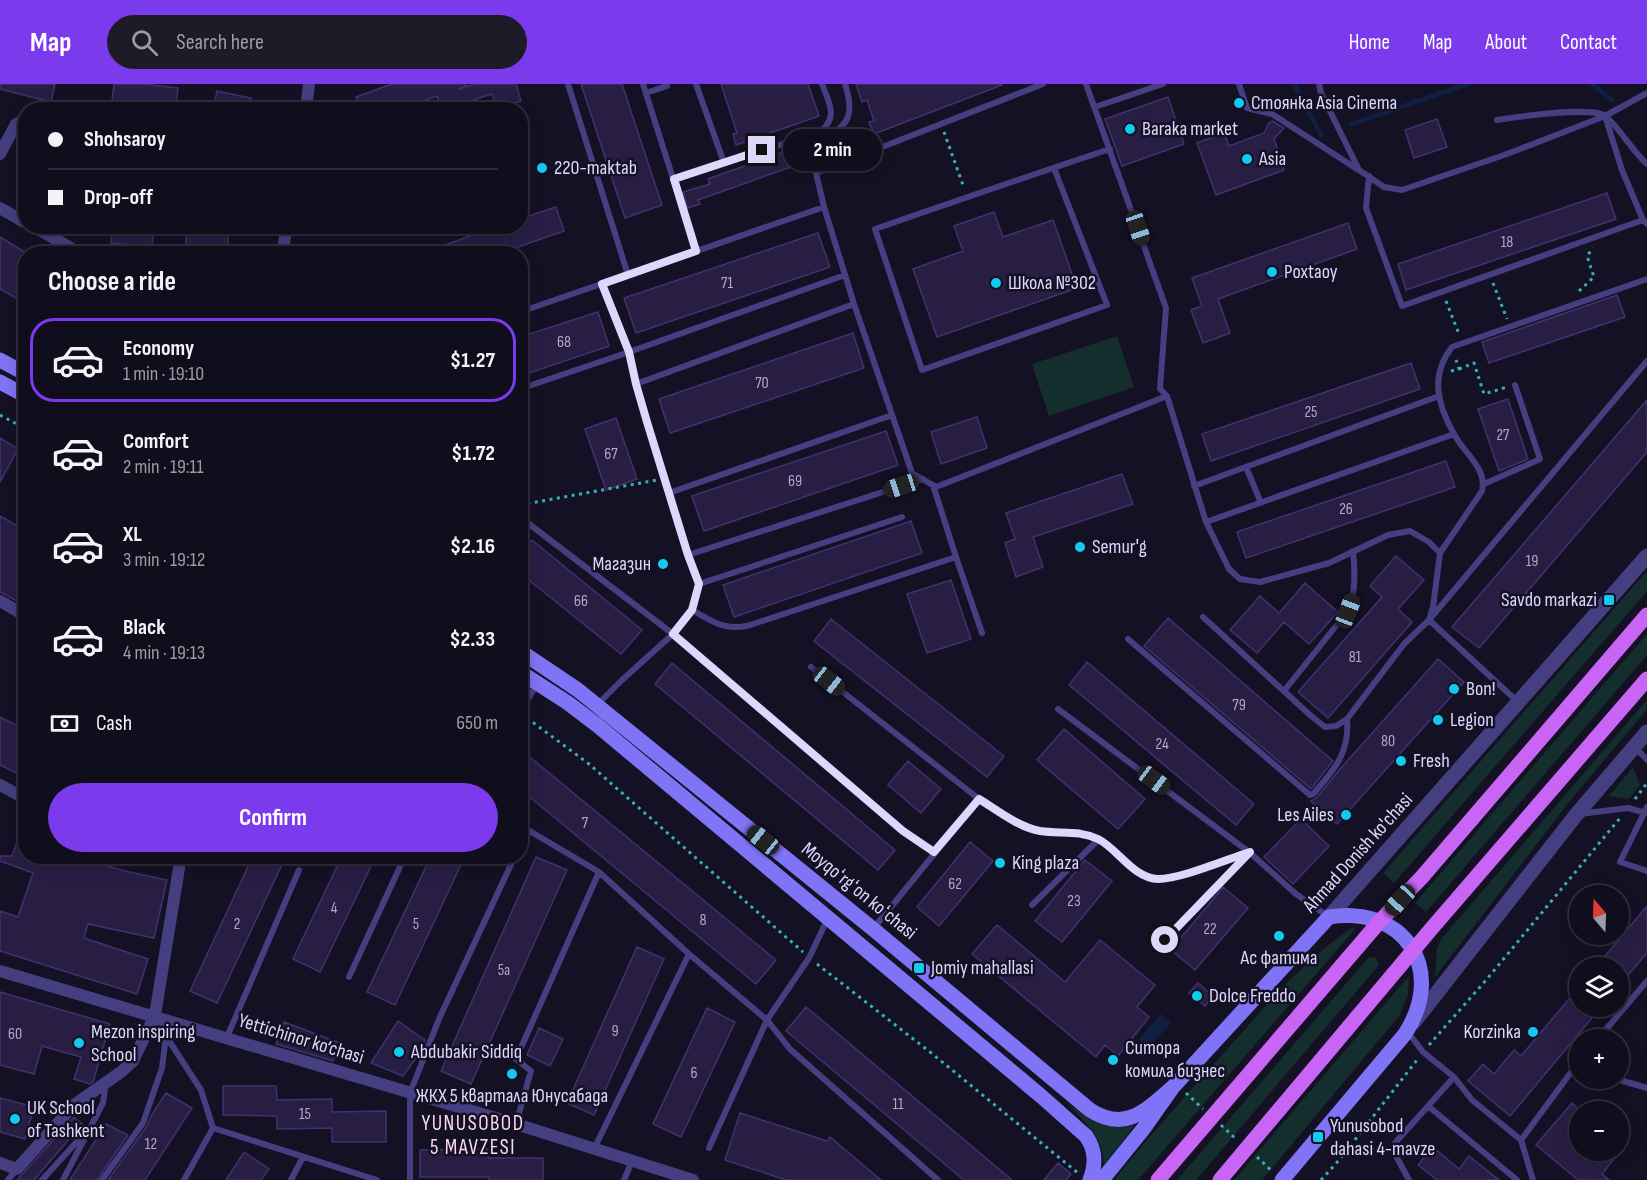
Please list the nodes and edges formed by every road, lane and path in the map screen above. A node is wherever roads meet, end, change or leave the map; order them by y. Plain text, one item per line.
1 (309, 84) edge
2 (568, 84) edge
3 (643, 84) edge
4 (696, 84) edge
5 (822, 84) edge
6 (845, 84) edge
7 (1043, 84) edge
8 (1086, 84) edge
9 (1163, 84) edge
10 (1239, 84) edge
11 (1319, 84) edge
12 (669, 85) edge
13 (646, 93) junction
14 (1647, 93) edge
15 (307, 102) edge
16 (1095, 107) junction
17 (1605, 116) junction
18 (1497, 120) dead end
19 (18, 123) edge
20 (941, 124) junction
21 (819, 132) junction
22 (824, 142) junction
23 (1110, 148) junction
24 (0, 154) edge
25 (724, 163) junction
26 (1647, 164) edge
27 (1054, 168) junction
28 (1359, 170) junction
29 (816, 173) junction
30 (1369, 176) junction
31 (674, 179) junction
32 (968, 198) junction
33 (824, 207) junction
34 (0, 208) edge
35 (18, 218) edge
36 (1645, 222) edge
37 (47, 234) edge
38 (1591, 238) junction
39 (67, 246) edge
40 (696, 251) junction
41 (628, 274) junction
42 (845, 275) junction
43 (1489, 275) junction
44 (1647, 279) edge
45 (602, 284) junction
46 (1442, 291) junction
47 (1575, 294) dead end
48 (854, 304) junction
49 (528, 309) edge
50 (1507, 318) dead end
51 (1458, 334) dead end
52 (629, 352) junction
53 (0, 360) edge
54 (1647, 361) edge
55 (1459, 369) dead end
56 (18, 370) edge
57 (0, 382) edge
58 (636, 384) junction
59 (1515, 385) joint
60 (528, 386) edge
61 (18, 392) edge
62 (1167, 396) junction
63 (1439, 396) junction
64 (0, 415) edge
65 (892, 415) junction
66 (18, 425) edge
67 (1454, 434) junction
68 (1246, 467) junction
69 (665, 479) junction
70 (923, 479) junction
71 (1484, 484) junction
72 (933, 485) junction
73 (1194, 486) junction
74 (669, 493) junction
75 (1261, 503) junction
76 (528, 504) edge
77 (902, 517) dead end
78 (1206, 522) junction
79 (528, 523) edge
80 (1353, 551) junction
81 (1440, 553) junction
82 (688, 555) junction
83 (1647, 555) edge
84 (956, 557) junction
85 (699, 584) junction
86 (0, 601) edge
87 (692, 610) junction
88 (18, 611) edge
89 (1647, 615) edge
90 (1203, 616) dead end
91 (1429, 620) junction
92 (982, 633) dead end
93 (673, 634) junction
94 (1128, 639) dead end
95 (528, 656) edge
96 (810, 667) dead end
97 (528, 676) edge
98 (1647, 679) edge
99 (538, 682) junction
100 (1284, 691) junction
101 (528, 699) edge
102 (1519, 702) junction
103 (597, 706) junction
104 (1058, 709) dead end
105 (528, 719) edge
106 (1347, 719) junction
107 (1647, 732) edge
108 (1634, 747) junction
109 (1647, 760) edge
110 (1647, 783) edge
111 (0, 785) edge
112 (18, 795) edge
113 (979, 799) junction
114 (1628, 808) junction
115 (1647, 811) edge
116 (1576, 815) junction
117 (528, 830) edge
118 (1099, 839) junction
119 (934, 852) junction
120 (1250, 852) junction
121 (179, 864) edge
122 (401, 864) edge
123 (511, 864) edge
124 (299, 870) dead end
125 (1647, 870) edge
126 (599, 872) junction
127 (1032, 905) dead end
128 (1329, 916) junction
129 (829, 918) junction
130 (1380, 921) junction
131 (873, 929) junction
132 (1165, 940) dead end
133 (1413, 951) junction
134 (688, 954) junction
135 (809, 958) junction
136 (0, 971) edge
137 (349, 977) dead end
138 (1647, 981) edge
139 (155, 1015) junction
140 (767, 1020) junction
141 (1606, 1029) edge
142 (1407, 1031) junction
143 (166, 1036) junction
144 (227, 1037) junction
145 (1423, 1052) junction
146 (1454, 1077) junction
147 (1569, 1077) edge
148 (106, 1082) junction
149 (1629, 1083) edge
150 (1173, 1087) junction
151 (1647, 1088) edge
152 (410, 1093) junction
153 (1428, 1106) junction
154 (516, 1124) junction
155 (90, 1128) junction
156 (213, 1128) junction
157 (1521, 1140) junction
158 (709, 1148) dead end
159 (594, 1149) junction
160 (303, 1157) junction
161 (633, 1160) junction
162 (0, 1164) edge
163 (17, 1168) junction
164 (1084, 1176) edge
165 (8, 1180) edge
166 (42, 1180) edge
167 (63, 1180) edge
168 (102, 1180) edge
169 (183, 1180) edge
170 (291, 1180) edge
171 (376, 1180) edge
172 (410, 1180) edge
173 (624, 1180) edge
174 (693, 1180) edge
175 (938, 1180) edge
176 (1102, 1180) edge
177 (1158, 1180) edge
178 (1220, 1180) edge
179 (1282, 1180) edge
180 (1321, 1180) edge
181 (1409, 1180) edge
182 (1517, 1180) edge
183 (1533, 1180) edge

1 - 15 street
2 - 41 lane
3 - 13 lane
4 - 25 lane
5 - 21 lane
6 - 22 lane
7 - 20 lane
8 - 16 lane
9 - 16 lane
10 - 28 lane
11 - 28 lane
12 - 13 lane
13 - 31 lane
14 - 17 lane
16 - 23 lane
17 - 18 lane
17 - 26 lane
17 - 30 lane
17 - 36 lane
19 - 24 street
20 - 29 lane
20 - 32 path
21 - 22 lane
21 - 25 lane
22 - 29 lane
23 - 27 lane
23 - 62 lane
25 - 31 lane
27 - 32 lane
27 - 32 lane
28 - 30 lane
29 - 33 lane
30 - 46 lane
31 - 40 lane
33 - 40 lane
33 - 42 lane
34 - 35 street
36 - 38 lane
37 - 39 street
38 - 43 lane
38 - 47 path
40 - 41 lane
41 - 45 lane
42 - 48 lane
42 - 52 lane
43 - 46 lane
43 - 50 path
44 - 63 lane
45 - 49 lane
45 - 52 lane
46 - 51 path
48 - 58 lane
48 - 65 lane
52 - 58 lane
52 - 60 lane
53 - 56 main road
54 - 91 lane
55 - 59 path
57 - 61 main road
58 - 69 lane
59 - 71 lane
62 - 72 lane
62 - 73 lane
63 - 67 lane
63 - 68 lane
64 - 66 path
65 - 70 lane
65 - 74 lane
67 - 71 lane
67 - 75 lane
68 - 73 lane
68 - 75 lane
69 - 74 lane
69 - 76 path
70 - 72 lane
70 - 82 lane
71 - 81 lane
72 - 84 lane
73 - 78 lane
74 - 82 lane
75 - 78 lane
77 - 85 lane
78 - 80 lane
79 - 93 lane
80 - 81 lane
80 - 100 lane
81 - 91 lane
82 - 85 lane
83 - 102 street, Ahmad Donish ko'chasi
84 - 87 lane
84 - 92 lane
85 - 87 lane
86 - 88 street
87 - 93 lane
89 - 130 main road
90 - 100 lane
91 - 102 lane
91 - 106 lane
93 - 103 lane
93 - 119 lane
94 - 106 lane
95 - 103 main road, Moyqoʻrgʻon koʻchasi
96 - 113 lane
97 - 99 main road, Moyqoʻrgʻon koʻchasi
98 - 133 main road
99 - 101 lane
99 - 129 main road, Moyqoʻrgʻon koʻchasi
100 - 106 lane
102 - 128 street, Ahmad Donish ko'chasi
103 - 131 main road, Moyqoʻrgʻon koʻchasi
104 - 120 lane
105 - 135 path
107 - 108 street
108 - 109 lane
108 - 116 street
110 - 114 path
111 - 112 street
113 - 118 lane
113 - 119 lane
114 - 115 lane
114 - 116 lane
114 - 145 path
115 - 125 lane
116 - 142 street
117 - 126 lane
118 - 120 lane
118 - 127 lane
119 - 131 lane
120 - 128 lane
120 - 132 lane
121 - 139 street
122 - 137 lane
123 - 152 lane
124 - 144 lane
126 - 134 lane
126 - 154 lane
128 - 130 main road
128 - 150 main road, Ahmad Donish ko'chasi
129 - 135 lane
129 - 164 main road, Moyqoʻrgʻon koʻchasi
130 - 133 main road
130 - 177 main road
131 - 150 main road, Moyqoʻrgʻon koʻchasi
133 - 142 main road
133 - 178 main road
134 - 140 lane
134 - 159 lane
135 - 140 lane
135 - 164 path
136 - 139 street, Yettichinor ko‘chasi
138 - 141 lane
139 - 143 lane
139 - 144 street, Yettichinor ko‘chasi
139 - 148 street
140 - 158 lane
140 - 175 lane
142 - 145 lane
142 - 179 main road
143 - 156 lane
143 - 168 lane
144 - 152 street, Yettichinor ko‘chasi
145 - 146 lane
145 - 180 path
146 - 153 lane
146 - 157 lane
147 - 157 lane
148 - 155 lane
148 - 163 street
149 - 151 lane
150 - 176 main road, Ahmad Donish ko'chasi
152 - 154 street, Yettichinor ko‘chasi
152 - 172 lane
153 - 181 lane
153 - 182 lane
154 - 159 street, Yettichinor ko‘chasi
155 - 166 lane
155 - 167 lane
156 - 160 lane
156 - 169 lane
157 - 183 lane
159 - 161 street, Yettichinor ko‘chasi
160 - 170 lane
160 - 171 lane
161 - 173 lane
161 - 174 street, Yettichinor ko‘chasi
162 - 163 street
163 - 165 lane

